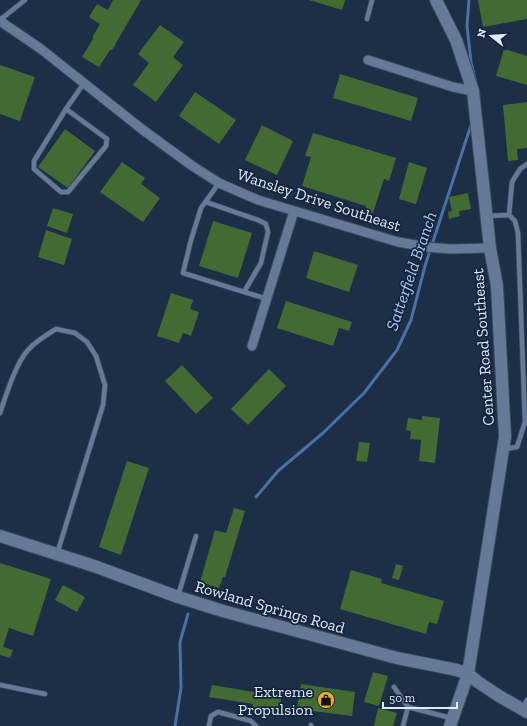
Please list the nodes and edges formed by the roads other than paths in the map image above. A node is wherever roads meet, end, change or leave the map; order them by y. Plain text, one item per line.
1 (25, 0) edge
2 (372, 0) edge
3 (436, 0) edge
4 (367, 19) dead end
5 (0, 20) edge
6 (368, 60) dead end
7 (84, 83) junction
8 (473, 91) junction
9 (66, 110) junction
10 (527, 164) edge
11 (219, 183) junction
12 (206, 202) junction
13 (294, 211) junction
14 (509, 215) junction
15 (486, 216) junction
16 (490, 248) junction
17 (244, 292) junction
18 (267, 299) junction
19 (252, 346) dead end
20 (0, 413) edge
21 (504, 449) junction
22 (0, 536) edge
23 (196, 536) dead end
24 (56, 554) junction
25 (178, 597) junction
26 (468, 674) junction
27 (0, 685) edge
28 (394, 686) dead end
29 (46, 694) dead end
30 (408, 707) junction
31 (526, 707) edge
32 (452, 722) edge
33 (209, 726) edge
34 (256, 726) edge
35 (403, 726) edge

1 - 5 lane
2 - 4 lane
3 - 8 street, Center Road Southeast
5 - 7 street, Wansley Drive Southeast
6 - 8 street
7 - 9 lane
7 - 11 street, Wansley Drive Southeast
8 - 15 street, Center Road Southeast
9 - 9 lane
10 - 14 lane
11 - 12 lane
11 - 13 street, Wansley Drive Southeast
12 - 17 lane
12 - 17 lane
13 - 16 street, Wansley Drive Southeast
13 - 18 street
14 - 15 lane
14 - 21 lane
15 - 16 street, Center Road Southeast
16 - 21 street, Center Road Southeast
17 - 18 lane
18 - 19 street
20 - 24 lane
21 - 26 street, Center Road Southeast
22 - 24 street, Rowland Springs Road
23 - 25 lane
24 - 25 street, Rowland Springs Road
25 - 26 street, Rowland Springs Road
26 - 31 street, Rowland Springs Road
26 - 32 street, Center Road Southeast
27 - 29 lane
28 - 30 lane
30 - 32 lane
30 - 35 lane
33 - 34 lane

